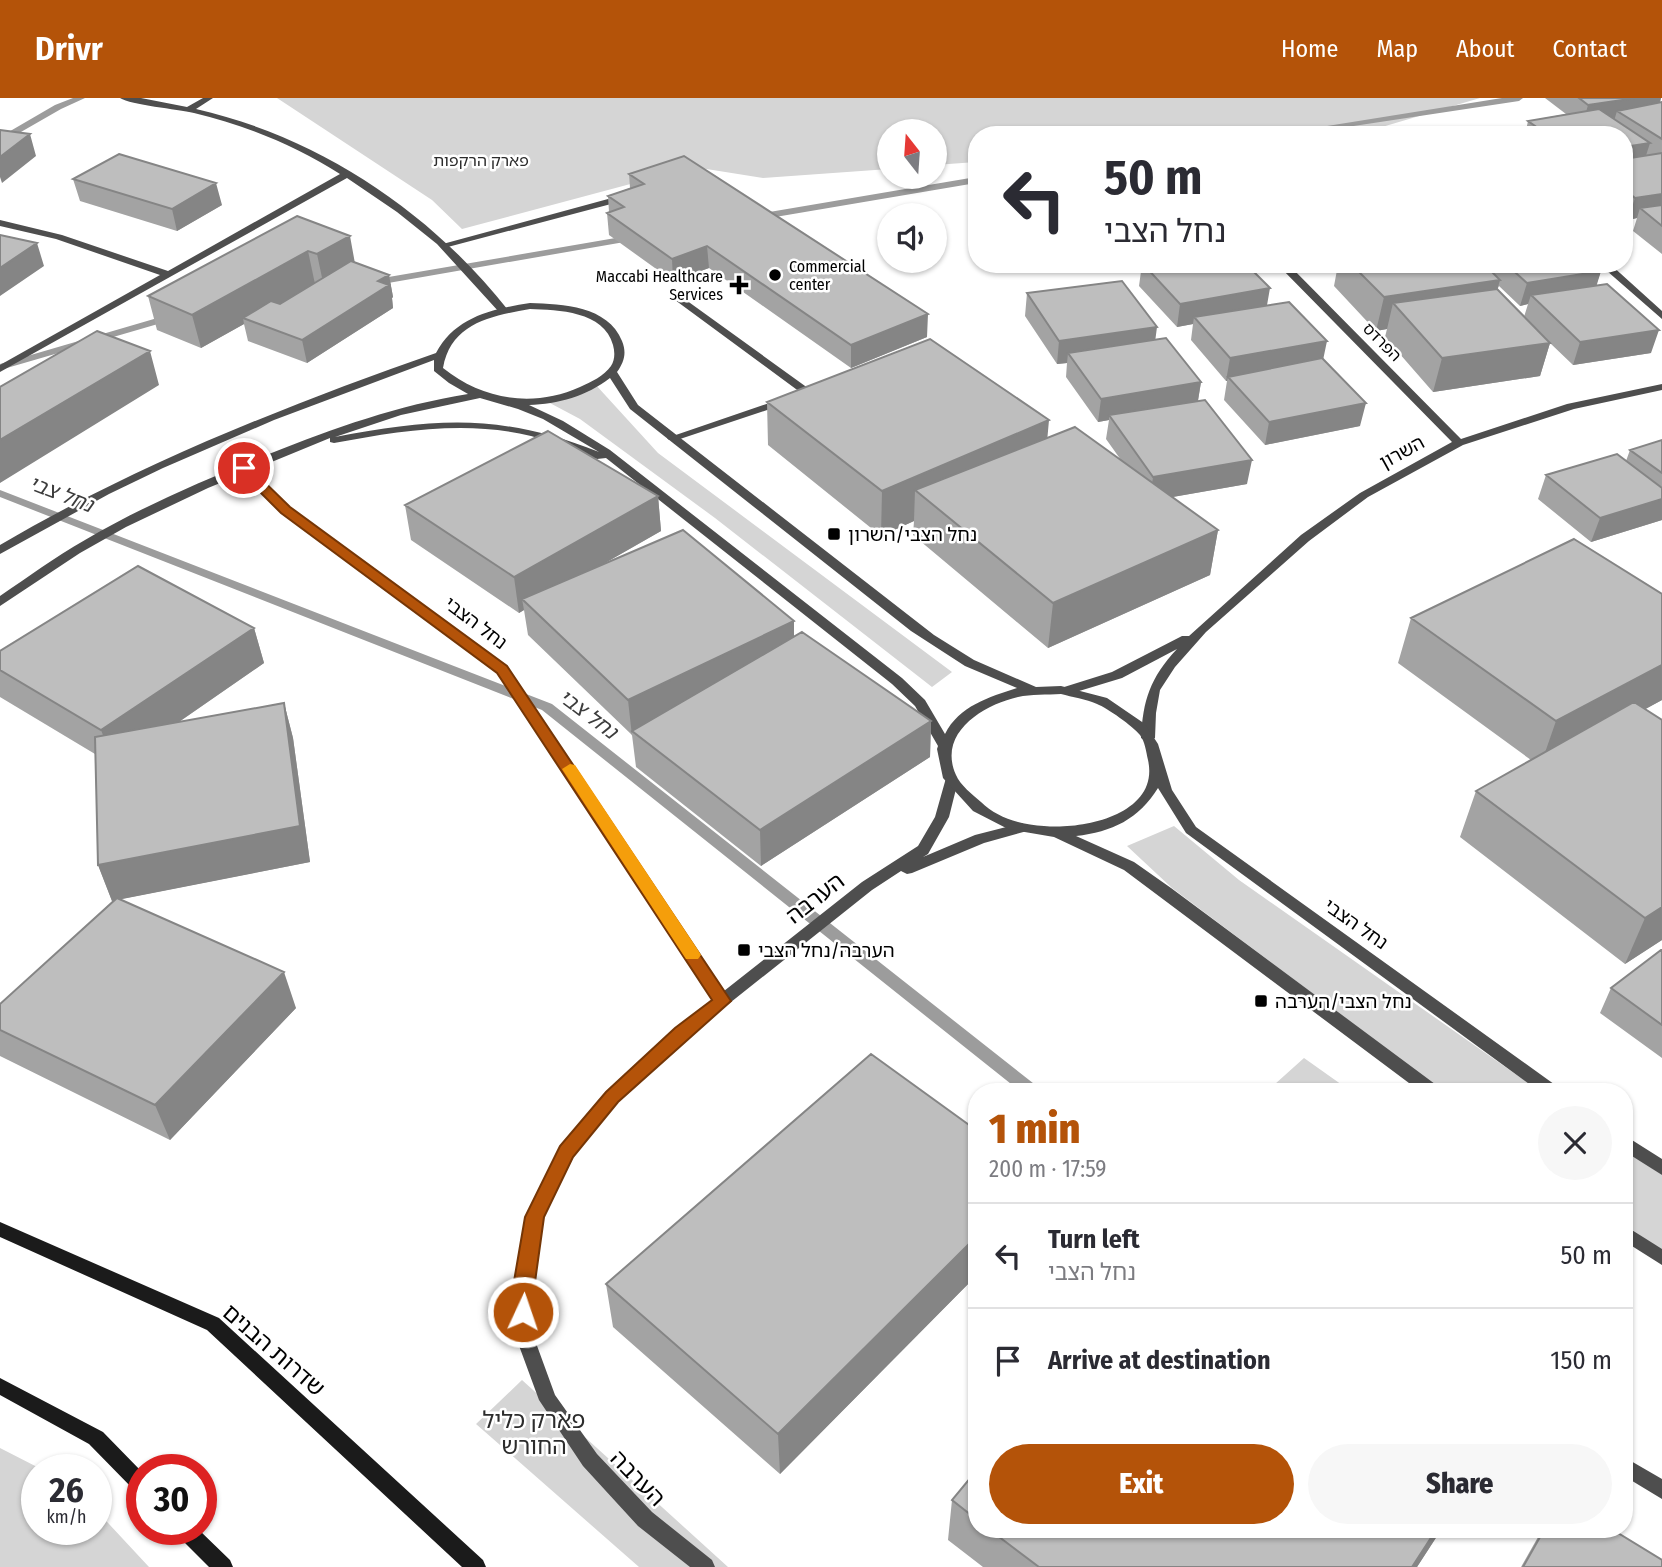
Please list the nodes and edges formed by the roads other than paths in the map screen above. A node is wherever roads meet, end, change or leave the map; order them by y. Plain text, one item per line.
1 (124, 98) edge
2 (209, 98) edge
3 (189, 109) junction
4 (348, 173) junction
5 (608, 202) dead end
6 (0, 223) edge
7 (444, 245) junction
8 (1291, 273) edge
9 (1614, 273) edge
10 (168, 274) junction
11 (679, 298) dead end
12 (503, 310) junction
13 (1662, 316) edge
14 (439, 355) junction
15 (0, 369) edge
16 (611, 371) junction
17 (1662, 387) edge
18 (820, 388) edge
19 (807, 393) junction
20 (480, 395) junction
21 (508, 402) junction
22 (673, 438) junction
23 (1459, 443) junction
24 (279, 454) junction
25 (244, 468) junction
26 (627, 468) junction
27 (0, 550) edge
28 (0, 602) edge
29 (1202, 629) junction
30 (1034, 689) junction
31 (1066, 691) junction
32 (1148, 738) junction
33 (945, 746) junction
34 (1158, 772) junction
35 (951, 781) junction
36 (1022, 828) junction
37 (1058, 833) junction
38 (867, 886) junction
39 (723, 1001) junction
40 (1421, 1083) edge
41 (1540, 1083) edge
42 (1633, 1148) edge
43 (1662, 1168) edge
44 (0, 1229) edge
45 (1633, 1238) edge
46 (1662, 1258) edge
47 (0, 1386) edge
48 (126, 1469) edge
49 (1633, 1472) edge
50 (1662, 1490) edge
51 (201, 1545) edge
52 (223, 1567) edge
53 (476, 1567) edge
54 (705, 1567) edge

1 - 3 street
2 - 3 street
3 - 4 street
4 - 7 street
4 - 10 street
5 - 7 street
6 - 10 street
7 - 12 street
8 - 23 street, הפרדס
9 - 13 street
10 - 15 street
11 - 19 street
12 - 14 street
12 - 16 street
14 - 20 street
14 - 27 street
16 - 21 street
16 - 22 street
17 - 23 street, השרון
18 - 19 street
19 - 22 street
20 - 21 street
20 - 24 street
21 - 26 street
22 - 30 street
23 - 29 street, השרון
24 - 25 street
24 - 26 street
25 - 28 street
25 - 39 street, נחל הצבי
26 - 33 street
29 - 31 street, השרון
29 - 32 street, השרון
30 - 31 street
30 - 33 street
31 - 32 street
32 - 34 street
33 - 35 street
34 - 37 street
34 - 41 street, נחל הצבי
35 - 36 street
35 - 38 street, הערבה
36 - 37 street
36 - 38 street, הערבה
37 - 40 street
38 - 39 street, הערבה
39 - 54 street, הערבה
42 - 43 street
44 - 53 main road, שדרות הבנים
45 - 46 street
47 - 48 main road
49 - 50 street
51 - 52 main road

